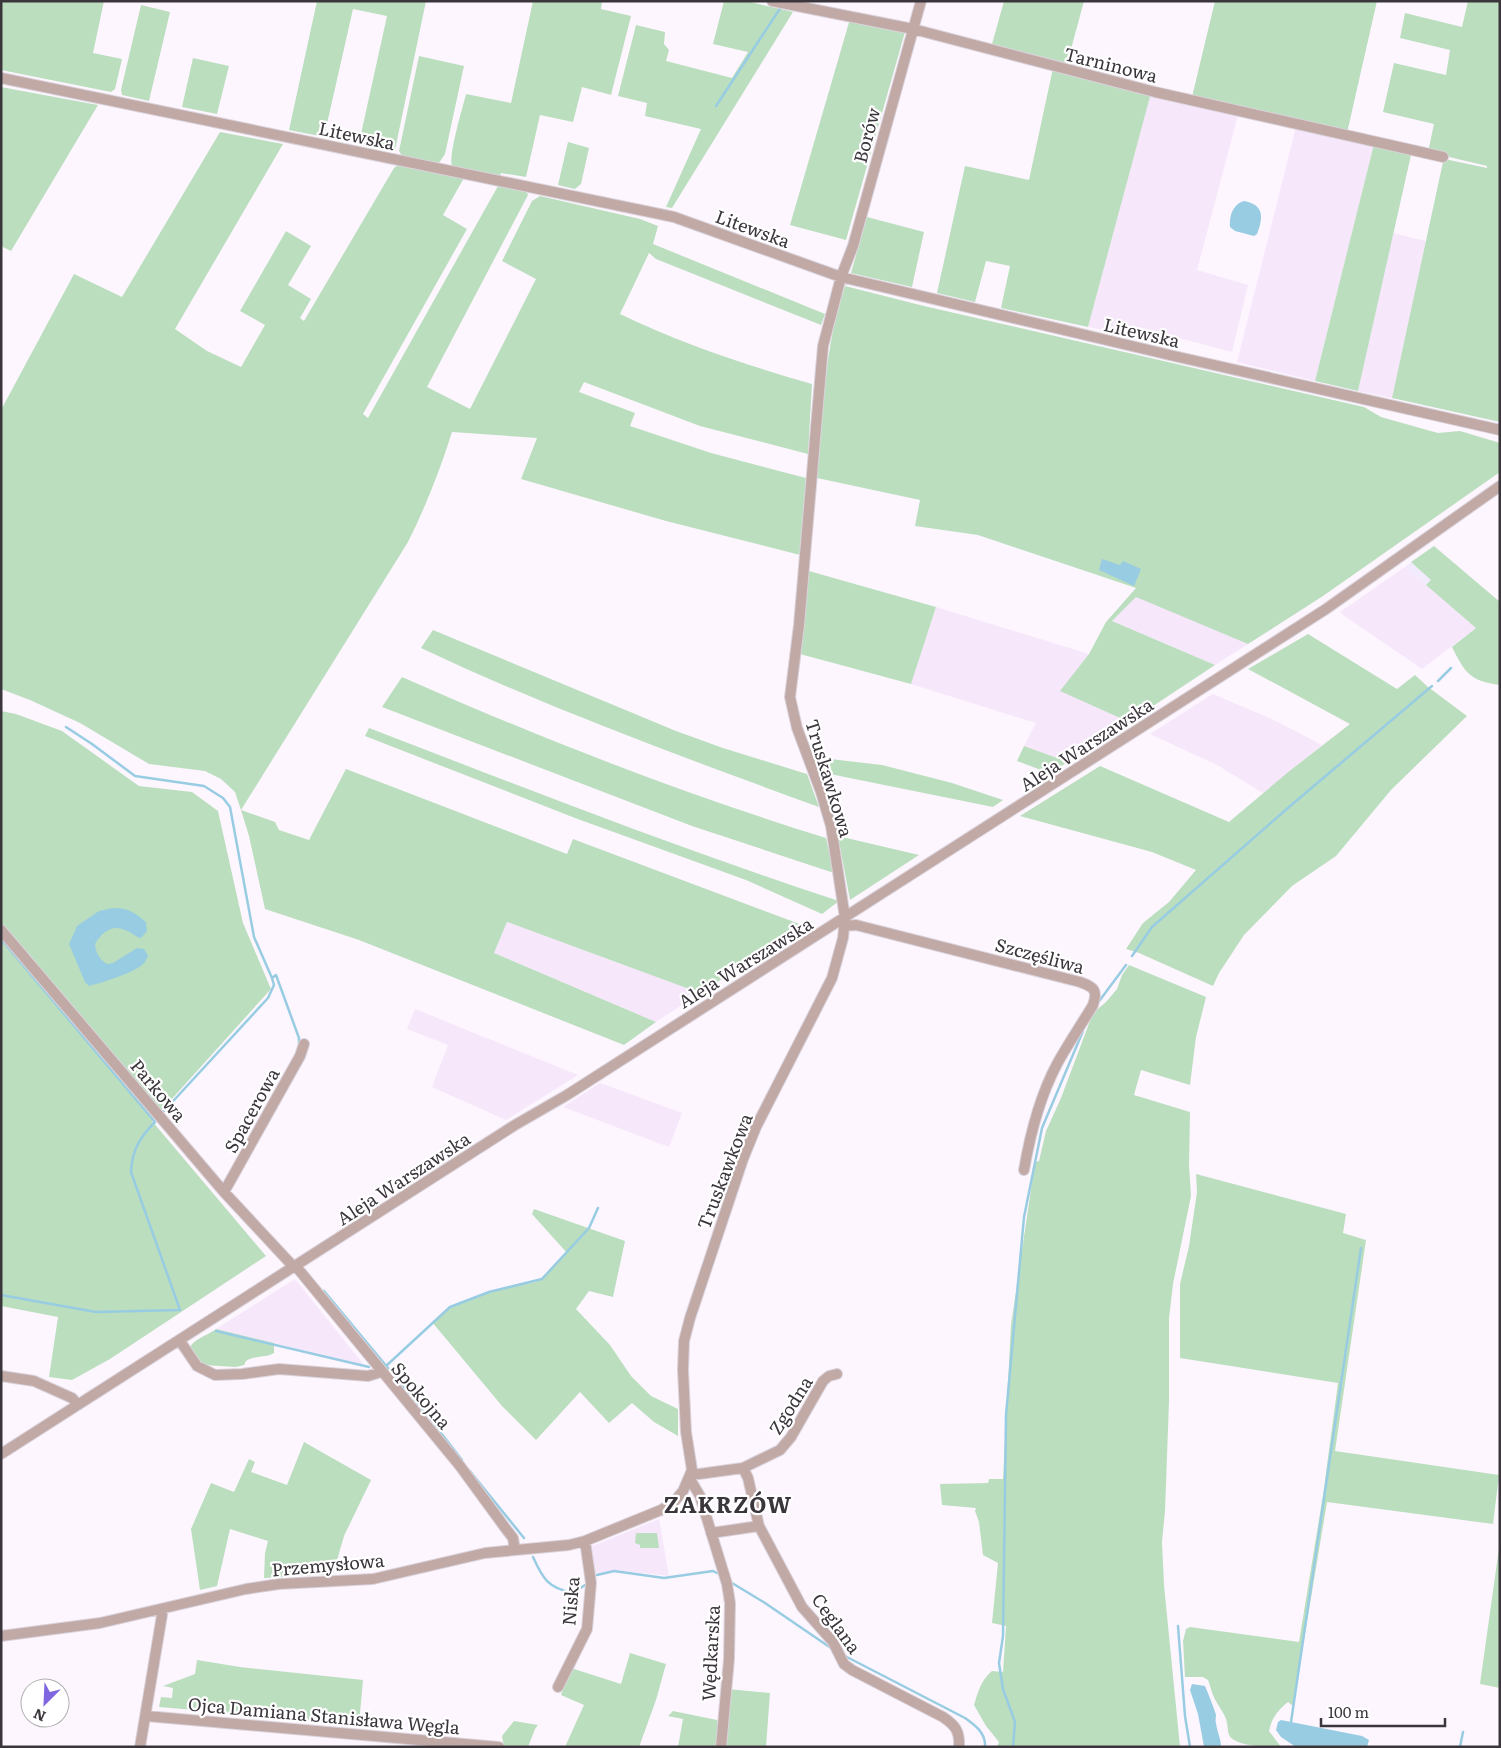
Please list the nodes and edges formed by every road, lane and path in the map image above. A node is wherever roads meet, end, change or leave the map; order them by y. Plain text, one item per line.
1 (772, 1) edge
2 (921, 1) edge
3 (912, 29) junction
4 (1, 78) edge
5 (1443, 157) dead end
6 (841, 277) junction
7 (1496, 430) edge
8 (1500, 486) edge
9 (844, 922) junction
10 (1, 930) edge
11 (304, 1044) dead end
12 (1024, 1170) dead end
13 (224, 1192) junction
14 (295, 1267) junction
15 (180, 1341) junction
16 (381, 1372) junction
17 (837, 1374) dead end
18 (1, 1376) edge
19 (78, 1405) junction
20 (1, 1454) edge
21 (742, 1468) junction
22 (691, 1474) junction
23 (759, 1526) junction
24 (711, 1534) junction
25 (585, 1541) junction
26 (515, 1550) junction
27 (163, 1609) junction
28 (1, 1636) edge
29 (558, 1687) dead end
30 (146, 1716) junction
31 (445, 1745) edge
32 (140, 1747) edge
33 (498, 1747) edge
34 (720, 1747) edge
35 (959, 1747) edge

1 - 3 street, Tarninowa
2 - 3 street, Borów
3 - 5 street, Tarninowa
3 - 6 street, Borów
4 - 6 street, Litewska
6 - 7 street, Litewska
6 - 9 street, Truskawkowa
8 - 9 street, Aleja Warszawska
9 - 12 street, Szczęśliwa
9 - 14 street, Aleja Warszawska
9 - 22 street, Truskawkowa
10 - 13 street, Parkowa
11 - 13 street, Spacerowa
13 - 14 street, Parkowa
14 - 15 street, Aleja Warszawska
14 - 16 street, Spokojna
15 - 16 street
15 - 19 street, Aleja Warszawska
16 - 26 street, Spokojna
17 - 21 street, Zgodna
18 - 19 street
19 - 20 street, Aleja Warszawska
21 - 22 street, Zgodna
21 - 23 street, Ceglana
22 - 24 street, Truskawkowa
22 - 25 street, Przemysłowa
23 - 24 street
23 - 35 street, Ceglana
24 - 34 street, Wędkarska
25 - 26 street, Przemysłowa
25 - 29 street, Niska
26 - 27 street, Przemysłowa
27 - 28 street, Przemysłowa
27 - 30 street
30 - 31 street, Ojca Damiana Stanisława Węgla
30 - 32 street
31 - 33 street, Ojca Damiana Stanisława Węgla

